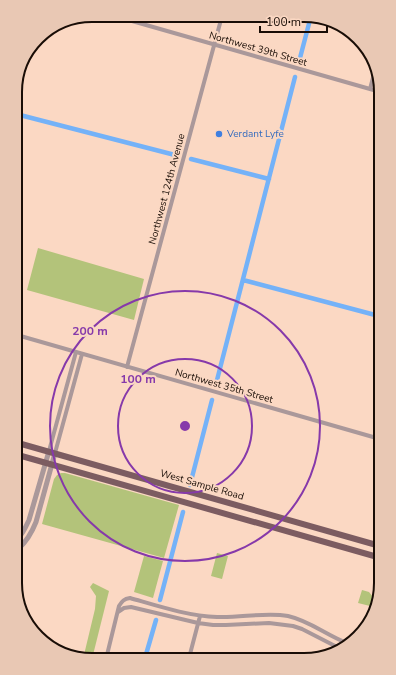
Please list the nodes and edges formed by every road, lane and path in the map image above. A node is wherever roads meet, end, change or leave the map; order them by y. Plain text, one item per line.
1 (135, 22) edge
2 (220, 22) edge
3 (214, 45) junction
4 (373, 78) edge
5 (370, 89) junction
6 (374, 90) edge
7 (22, 336) edge
8 (76, 352) junction
9 (82, 354) junction
10 (127, 367) junction
11 (374, 437) edge
12 (22, 444) edge
13 (52, 452) junction
14 (22, 455) edge
15 (46, 462) junction
16 (52, 464) junction
17 (22, 534) edge
18 (374, 544) edge
19 (22, 545) edge
20 (374, 556) edge
21 (118, 612) junction
22 (200, 616) junction
23 (295, 618) junction
24 (198, 623) junction
25 (293, 626) junction
26 (343, 641) edge
27 (335, 646) edge
28 (108, 653) edge
29 (190, 653) edge

1 - 3 street, Northwest 39th Street
2 - 3 street, Northwest 124th Avenue
3 - 5 street, Northwest 39th Street
3 - 10 street, Northwest 124th Avenue
4 - 5 street
5 - 6 street, Northwest 39th Street
7 - 8 street, Northwest 35th Street
8 - 9 street, Northwest 35th Street
8 - 13 street
9 - 10 street, Northwest 35th Street
9 - 13 street
10 - 11 street, Northwest 35th Street
12 - 13 main road, West Sample Road
13 - 15 street
13 - 16 street
13 - 18 main road, West Sample Road
14 - 15 main road, West Sample Road
15 - 16 main road, West Sample Road
15 - 17 street
16 - 19 street
16 - 20 main road, West Sample Road
21 - 22 street
21 - 24 street
21 - 28 street
22 - 23 street
22 - 24 street
23 - 25 street
23 - 26 street
24 - 25 street
24 - 29 street
25 - 27 street

